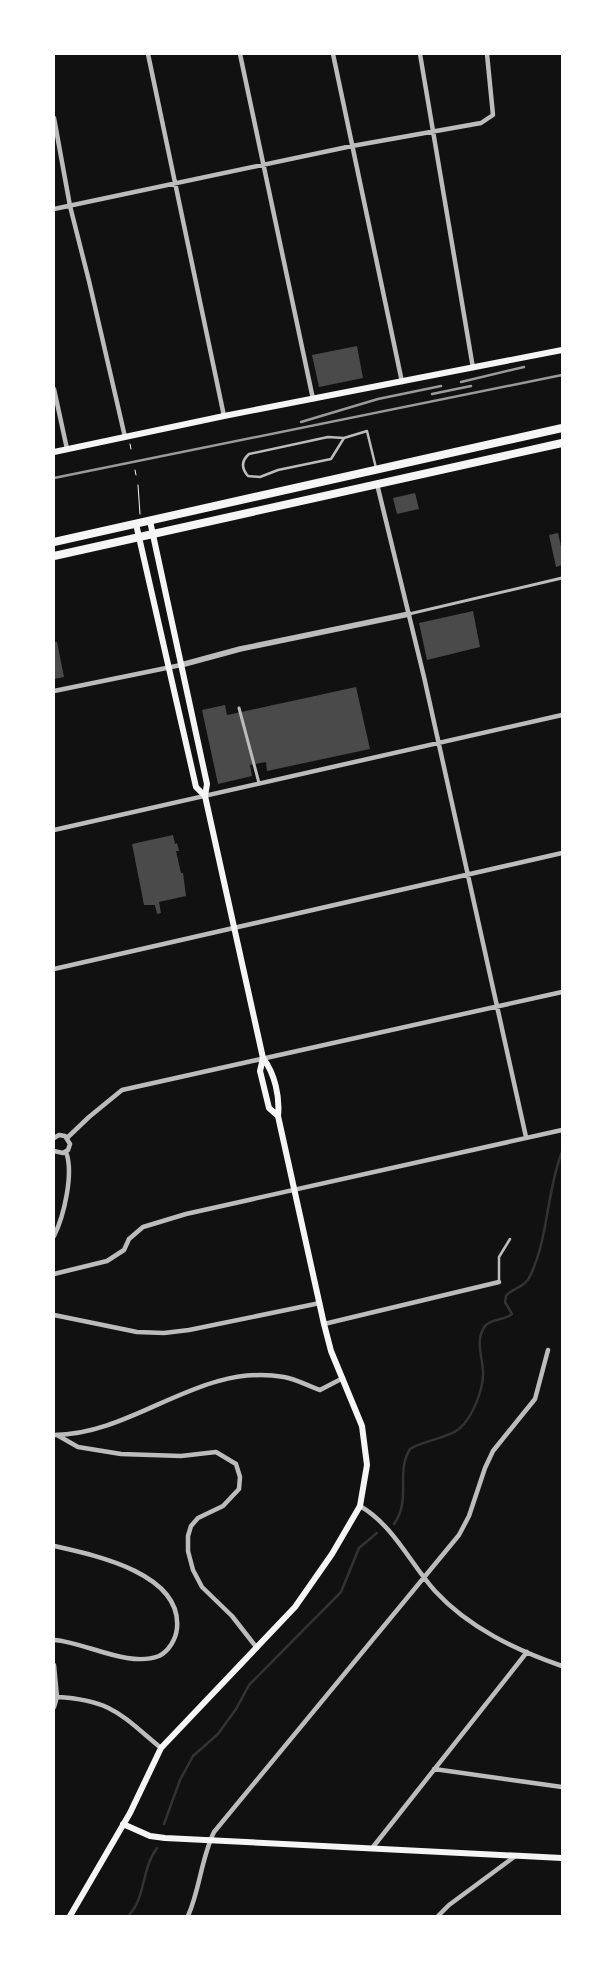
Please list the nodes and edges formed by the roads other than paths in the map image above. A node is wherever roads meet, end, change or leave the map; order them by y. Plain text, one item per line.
1 (148, 54) edge
2 (240, 54) edge
3 (333, 54) edge
4 (420, 54) edge
5 (486, 54) edge
6 (54, 118) edge
7 (432, 131) junction
8 (352, 146) junction
9 (263, 165) junction
10 (175, 184) junction
11 (70, 206) junction
12 (54, 209) edge
13 (562, 350) edge
14 (473, 368) junction
15 (402, 382) junction
16 (54, 389) edge
17 (313, 399) junction
18 (224, 416) junction
19 (562, 428) edge
20 (125, 437) junction
21 (344, 438) junction
22 (562, 443) edge
23 (67, 449) junction
24 (54, 452) edge
25 (376, 469) junction
26 (377, 484) junction
27 (150, 521) junction
28 (136, 524) junction
29 (154, 532) junction
30 (139, 536) junction
31 (54, 542) edge
32 (54, 556) edge
33 (562, 578) edge
34 (409, 614) junction
35 (181, 664) junction
36 (170, 666) junction
37 (54, 691) edge
38 (239, 708) dead end
39 (562, 715) edge
40 (437, 744) junction
41 (258, 783) junction
42 (205, 796) junction
43 (54, 830) edge
44 (562, 853) edge
45 (466, 873) junction
46 (234, 927) junction
47 (54, 969) edge
48 (562, 992) edge
49 (495, 1006) junction
50 (263, 1058) junction
51 (278, 1116) junction
52 (562, 1130) edge
53 (54, 1136) edge
54 (526, 1137) junction
55 (67, 1138) junction
56 (54, 1151) edge
57 (66, 1152) junction
58 (295, 1190) junction
59 (54, 1236) edge
60 (510, 1238) dead end
61 (54, 1274) edge
62 (498, 1282) joint
63 (320, 1303) junction
64 (54, 1315) edge
65 (324, 1324) junction
66 (548, 1350) dead end
67 (343, 1378) junction
68 (56, 1435) edge
69 (360, 1506) junction
70 (54, 1546) edge
71 (424, 1577) junction
72 (54, 1640) edge
73 (257, 1648) junction
74 (527, 1652) junction
75 (54, 1665) edge
76 (562, 1666) edge
77 (57, 1697) junction
78 (54, 1707) edge
79 (162, 1748) junction
80 (434, 1769) junction
81 (562, 1786) edge
82 (123, 1824) junction
83 (209, 1842) junction
84 (373, 1847) junction
85 (514, 1856) junction
86 (562, 1858) edge
87 (70, 1916) edge
88 (188, 1916) edge
89 (438, 1916) edge

1 - 10 street
2 - 9 street
3 - 8 street
4 - 7 street
5 - 7 street
6 - 11 street
7 - 8 street
7 - 14 street
8 - 9 street
8 - 15 street
9 - 10 street
9 - 17 street
10 - 11 street
10 - 18 street
11 - 12 street
11 - 20 street
13 - 14 main road
14 - 15 main road
15 - 17 main road
16 - 23 street
17 - 18 main road
18 - 20 main road
19 - 25 main road
20 - 23 main road
21 - 21 lane
21 - 25 lane
22 - 26 main road
23 - 24 main road
25 - 26 main road
25 - 27 main road
26 - 29 main road
26 - 34 street
27 - 28 main road
27 - 29 main road
28 - 30 main road
28 - 31 main road
29 - 30 main road
29 - 35 main road
30 - 32 main road
30 - 36 main road
33 - 34 street
34 - 35 street
34 - 40 street
35 - 36 street
35 - 42 main road
36 - 37 street
36 - 42 main road
38 - 41 street
39 - 40 street
40 - 41 street
40 - 45 street
41 - 42 street
42 - 43 street
42 - 46 main road
44 - 45 street
45 - 46 street
45 - 49 street
46 - 47 street
46 - 50 main road
48 - 49 street
49 - 50 street
49 - 54 street
50 - 51 main road
50 - 51 main road
50 - 55 street
51 - 58 main road
52 - 54 street
53 - 55 street
54 - 58 street
55 - 57 street
56 - 57 street
57 - 59 street
58 - 61 street
58 - 63 main road
60 - 62 lane
62 - 65 street
63 - 64 street
63 - 65 main road
65 - 67 main road
66 - 71 street
67 - 68 street
67 - 69 main road
68 - 73 street
69 - 71 street
69 - 73 main road
70 - 72 street
71 - 74 street
71 - 83 street
73 - 79 main road
74 - 76 street
74 - 80 street
75 - 77 street
77 - 78 street
77 - 79 street
79 - 82 main road
80 - 81 street
80 - 84 street
82 - 83 main road
82 - 87 main road
83 - 84 main road
83 - 88 street
84 - 85 main road
85 - 86 main road
85 - 89 street

